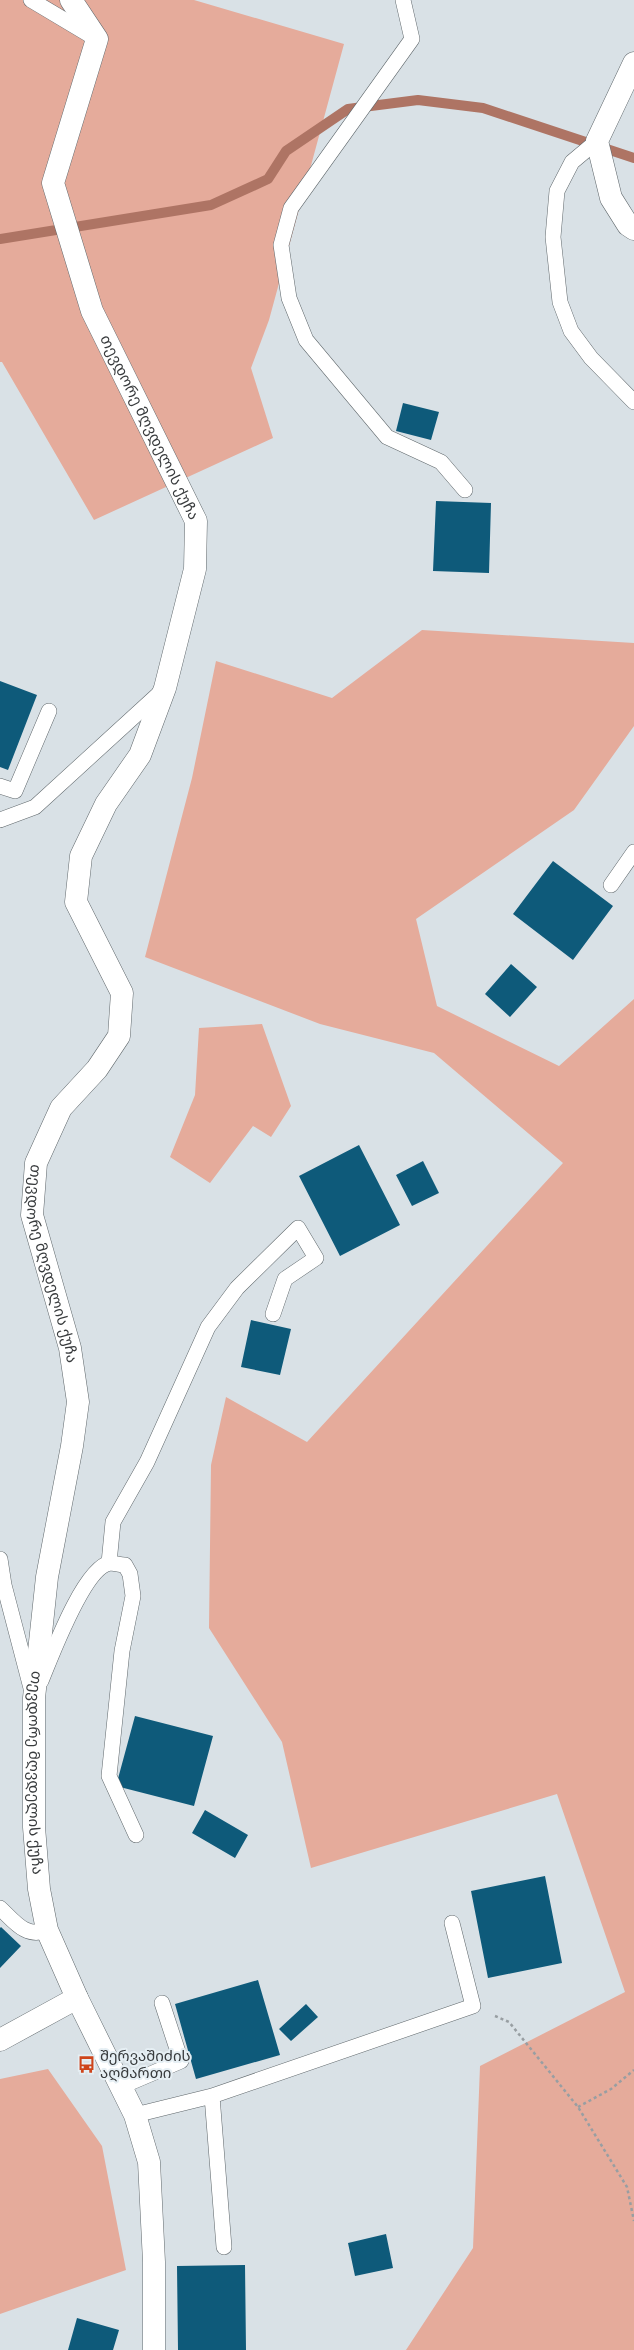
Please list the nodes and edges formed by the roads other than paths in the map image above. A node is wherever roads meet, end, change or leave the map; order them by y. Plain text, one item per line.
1 (31, 0) edge
2 (71, 0) edge
3 (403, 0) edge
4 (97, 39) junction
5 (634, 64) edge
6 (597, 142) junction
7 (634, 229) edge
8 (634, 402) edge
9 (465, 490) dead end
10 (165, 688) junction
11 (49, 711) dead end
12 (0, 786) edge
13 (0, 820) edge
14 (634, 852) edge
15 (612, 885) dead end
16 (273, 1314) dead end
17 (0, 1559) edge
18 (109, 1563) junction
19 (34, 1698) junction
20 (136, 1835) dead end
21 (0, 1908) edge
22 (452, 1923) dead end
23 (47, 1930) junction
24 (77, 1998) junction
25 (162, 2003) dead end
26 (0, 2040) edge
27 (120, 2087) junction
28 (212, 2096) junction
29 (135, 2115) junction
30 (224, 2247) dead end
31 (154, 2350) edge

1 - 4 lane
2 - 4 street
3 - 9 lane
4 - 10 street, თევდორე მღვდელის ქუჩა
5 - 6 street
6 - 7 street
6 - 8 lane
10 - 13 lane
10 - 19 street, თევდორე მღვდელის ქუჩა
11 - 12 lane
14 - 15 lane
16 - 18 lane
17 - 19 lane
18 - 19 lane
18 - 20 lane
19 - 23 street, თევდორე მღვდელის ქუჩა
21 - 23 lane
22 - 28 lane
23 - 24 street, თევდორე მღვდელის ქუჩა
24 - 26 street
24 - 27 street, თევდორე მღვდელის ქუჩა
25 - 27 lane
27 - 29 street, თევდორე მღვდელის ქუჩა
28 - 29 lane
28 - 30 lane
29 - 31 street, თევდორე მღვდელის ქუჩა

